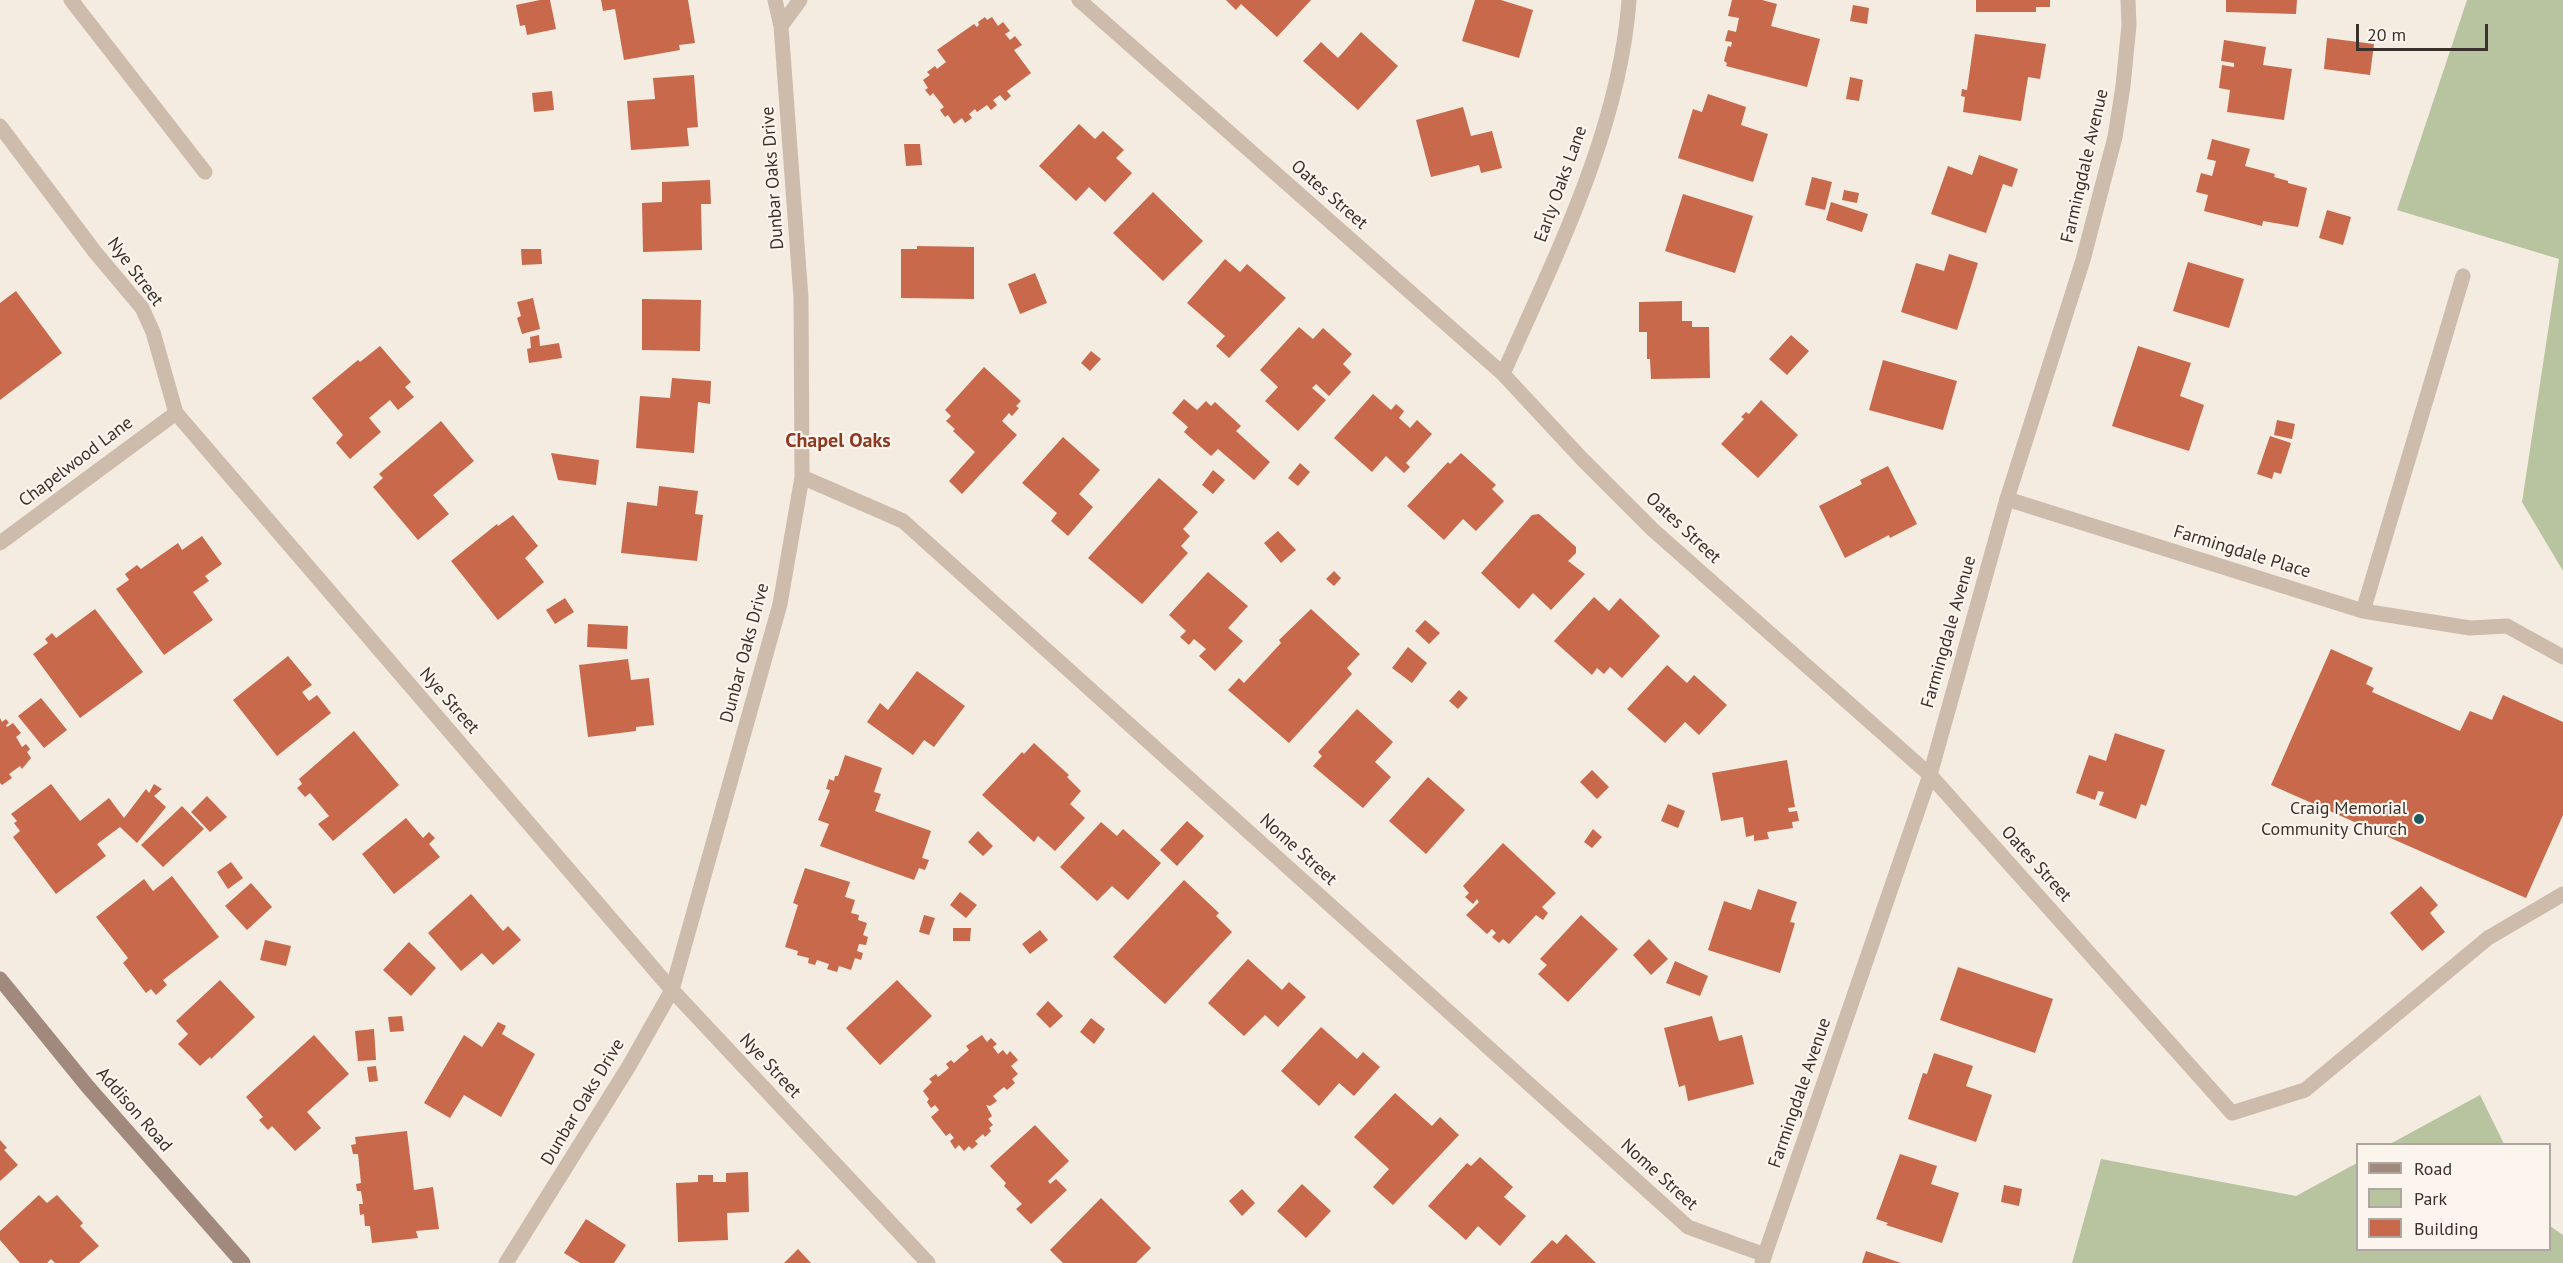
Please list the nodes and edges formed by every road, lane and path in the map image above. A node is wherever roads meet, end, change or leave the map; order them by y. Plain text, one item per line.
1 (71, 0) edge
2 (775, 0) edge
3 (800, 0) edge
4 (1079, 0) edge
5 (1629, 0) edge
6 (2128, 0) edge
7 (781, 26) junction
8 (0, 126) edge
9 (205, 172) dead end
10 (2463, 276) dead end
11 (1503, 374) junction
12 (176, 413) junction
13 (802, 477) junction
14 (2007, 499) junction
15 (0, 543) edge
16 (2363, 611) junction
17 (2563, 657) edge
18 (1930, 775) junction
19 (2563, 894) edge
20 (0, 979) edge
21 (672, 990) junction
22 (1763, 1259) edge
23 (243, 1263) edge
24 (506, 1263) edge
25 (928, 1263) edge

1 - 9 street
2 - 7 street, Dunbar Oaks Drive
3 - 7 street
4 - 11 street, Oates Street
5 - 11 street, Early Oaks Lane
6 - 14 street, Farmingdale Avenue
7 - 13 street, Dunbar Oaks Drive
8 - 12 street, Nye Street
10 - 16 street
11 - 18 street, Oates Street
12 - 15 street, Chapelwood Lane
12 - 21 street, Nye Street
13 - 21 street, Dunbar Oaks Drive
13 - 22 street, Nome Street
14 - 16 street, Farmingdale Place
14 - 18 street, Farmingdale Avenue
16 - 17 street, Farmingdale Place
18 - 19 street, Oates Street
18 - 22 street, Farmingdale Avenue
20 - 23 street, Addison Road
21 - 24 street, Dunbar Oaks Drive
21 - 25 street, Nye Street

